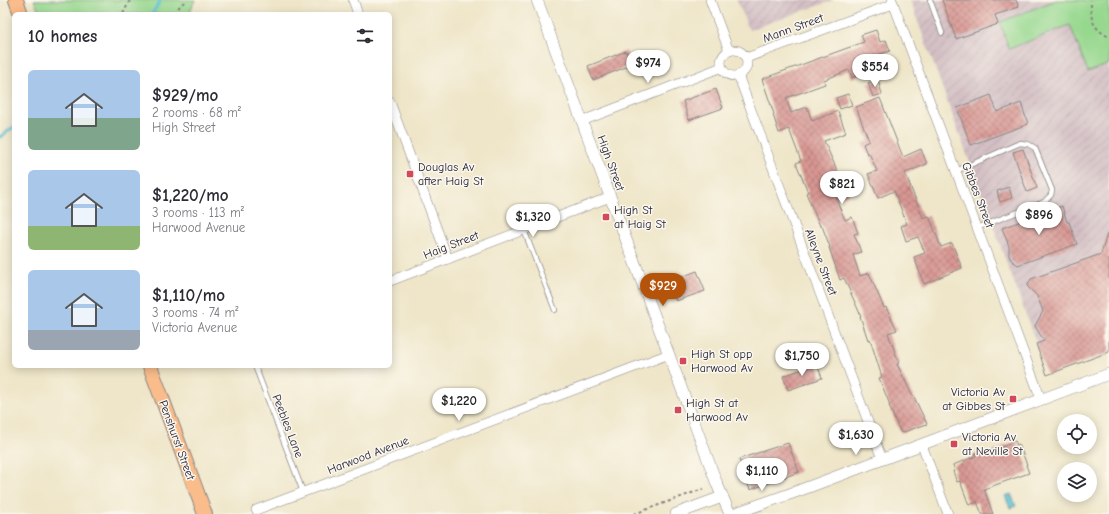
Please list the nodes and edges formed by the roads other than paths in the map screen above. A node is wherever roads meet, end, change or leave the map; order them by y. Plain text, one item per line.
1 (16, 0) edge
2 (352, 0) edge
3 (537, 0) edge
4 (710, 0) edge
5 (930, 0) edge
6 (892, 2) edge
7 (20, 12) edge
8 (357, 12) edge
9 (942, 33) dead end
10 (729, 51) junction
11 (746, 58) junction
12 (722, 67) junction
13 (738, 75) junction
14 (392, 107) edge
15 (582, 121) junction
16 (956, 170) junction
17 (610, 197) junction
18 (977, 228) junction
19 (524, 230) junction
20 (448, 259) junction
21 (392, 280) edge
22 (555, 310) dead end
23 (669, 354) junction
24 (151, 368) edge
25 (256, 368) edge
26 (1109, 374) edge
27 (1042, 399) junction
28 (922, 445) junction
29 (882, 459) junction
30 (303, 492) junction
31 (722, 498) junction
32 (256, 510) dead end
33 (205, 514) edge
34 (676, 514) edge
35 (730, 514) edge
36 (733, 514) edge
37 (948, 514) edge

1 - 7 main road
2 - 8 street
3 - 15 street, High Street
4 - 10 street
5 - 9 lane
6 - 11 street, Mann Street
6 - 16 street, Gibbes Street
10 - 11 street
10 - 12 street
11 - 13 street
12 - 13 street
12 - 15 street
13 - 29 street, Alleyne Street
14 - 20 street
15 - 17 street, High Street
16 - 18 street, Gibbes Street
16 - 18 lane
17 - 19 street, Haig Street
17 - 23 street, High Street
18 - 27 street, Gibbes Street
19 - 20 street, Haig Street
19 - 22 lane
20 - 21 street, Haig Street
23 - 30 street, Harwood Avenue
23 - 31 street, High Street
24 - 33 main road, Penshurst Street
25 - 30 lane, Peebles Lane
26 - 27 street
27 - 28 street
28 - 29 street
28 - 37 street
29 - 36 street
30 - 32 street, Harwood Avenue
31 - 34 street
31 - 35 street, High Street

